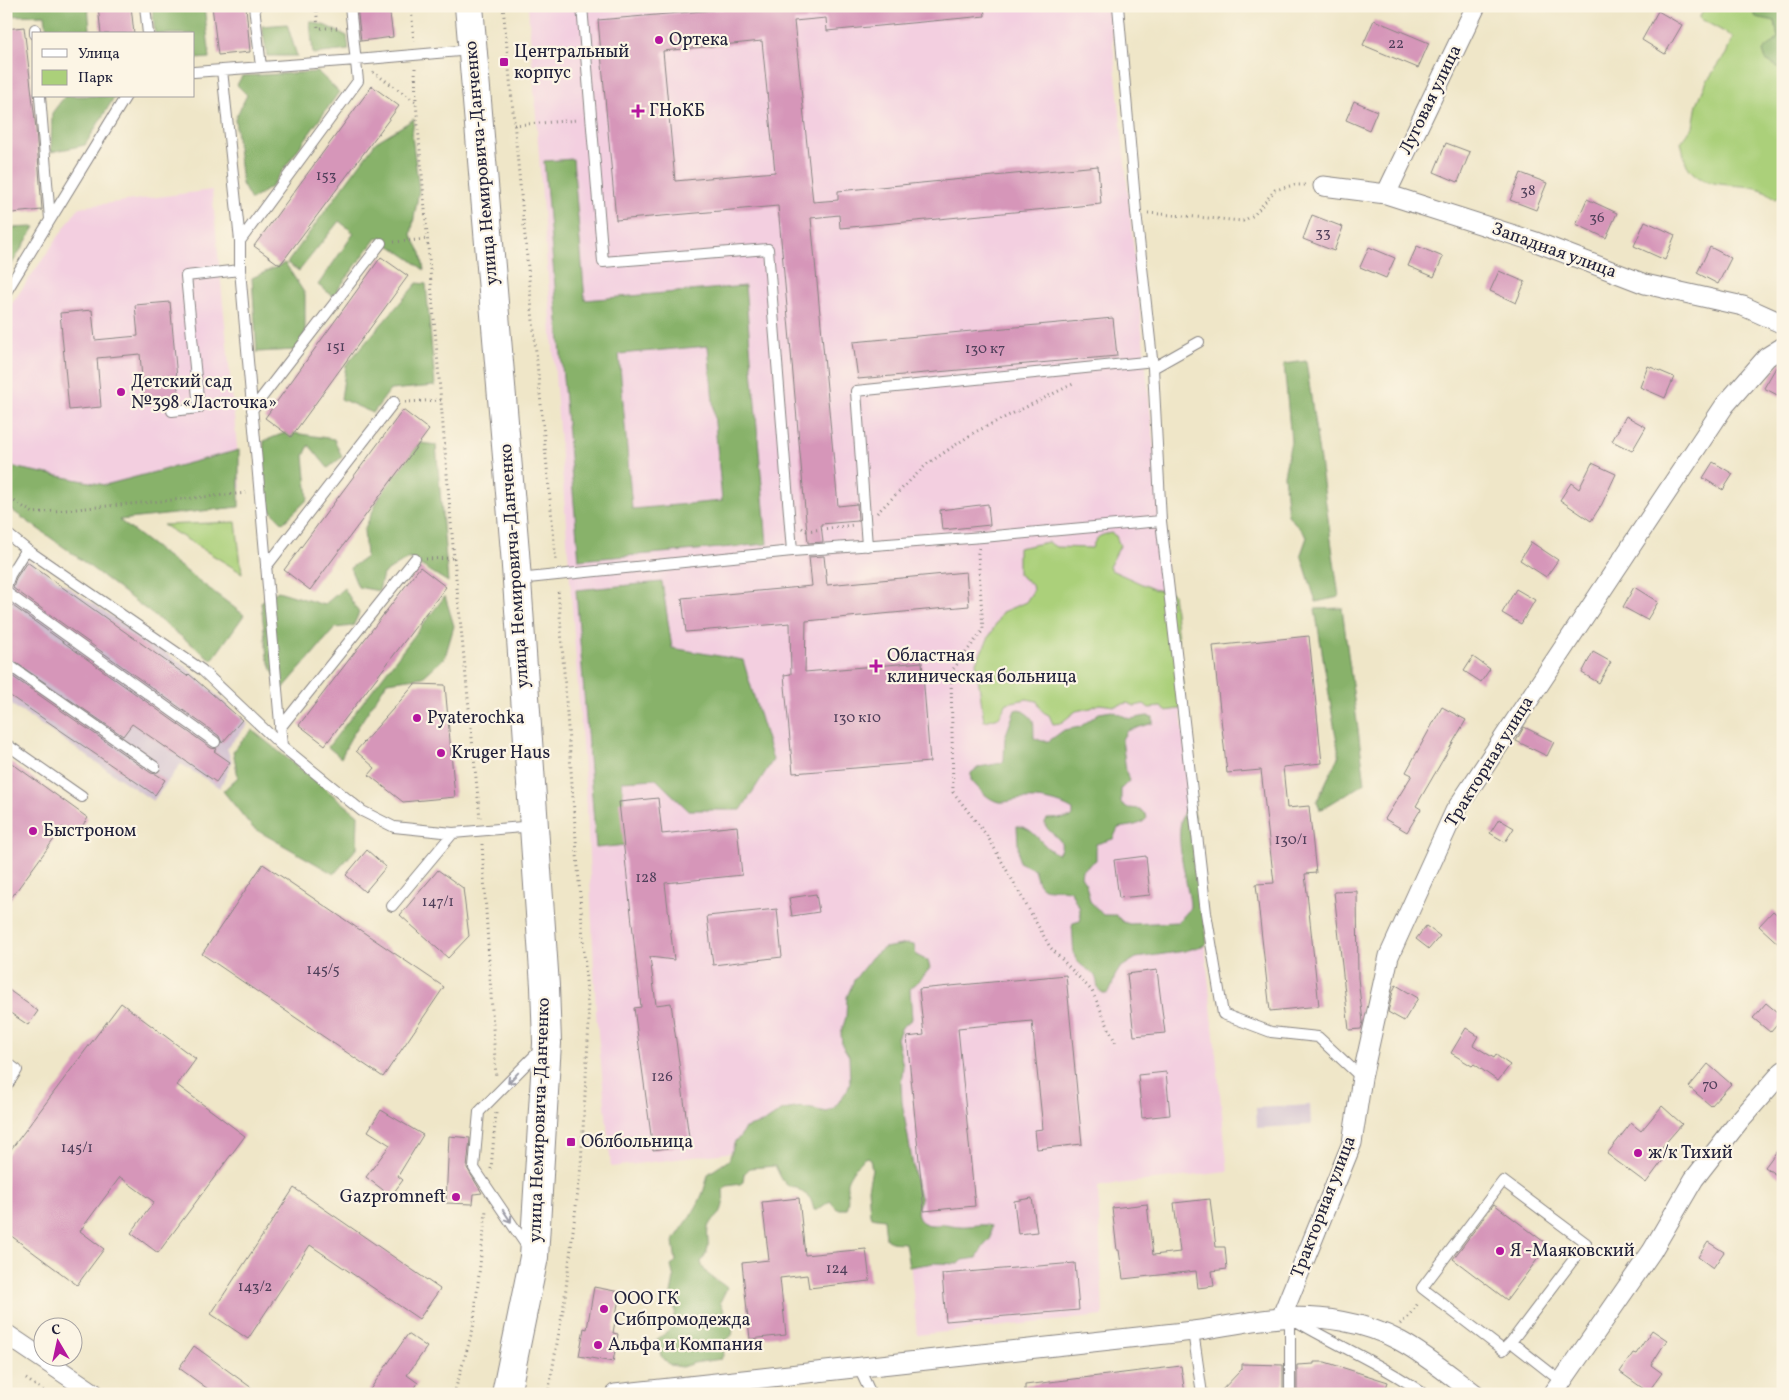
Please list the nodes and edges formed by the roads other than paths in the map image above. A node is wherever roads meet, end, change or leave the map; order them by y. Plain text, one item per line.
1 (145, 6) edge
2 (254, 6) edge
3 (350, 6) edge
4 (469, 6) edge
5 (582, 6) edge
6 (1118, 6) edge
7 (1476, 6) edge
8 (148, 32) edge
9 (473, 49) junction
10 (356, 60) junction
11 (260, 67) junction
12 (222, 70) junction
13 (195, 72) edge
14 (40, 98) edge
15 (125, 98) edge
16 (1323, 186) dead end
17 (1386, 194) junction
18 (50, 219) junction
19 (240, 241) junction
20 (381, 243) road end
21 (240, 270) junction
22 (6, 292) edge
23 (1783, 324) edge
24 (1199, 342) dead end
25 (1783, 347) edge
26 (1149, 365) junction
27 (394, 402) road end
28 (252, 410) junction
29 (172, 411) dead end
30 (1161, 521) junction
31 (6, 533) edge
32 (867, 546) junction
33 (26, 549) junction
34 (792, 551) junction
35 (415, 559) road end
36 (266, 567) junction
37 (517, 579) junction
38 (6, 586) edge
39 (6, 592) edge
40 (6, 663) edge
41 (280, 728) junction
42 (215, 742) dead end
43 (6, 744) edge
44 (282, 746) junction
45 (155, 767) dead end
46 (82, 797) dead end
47 (535, 826) junction
48 (453, 833) junction
49 (392, 906) dead end
50 (547, 1043) junction
51 (6, 1062) edge
52 (1783, 1071) edge
53 (1362, 1078) junction
54 (6, 1087) edge
55 (534, 1256) junction
56 (1286, 1318) junction
57 (1194, 1331) junction
58 (6, 1334) edge
59 (1511, 1342) junction
60 (859, 1368) junction
61 (1558, 1388) edge
62 (640, 1392) edge
63 (94, 1394) edge
64 (506, 1394) edge
65 (615, 1394) edge
66 (872, 1394) edge
67 (1202, 1394) edge
68 (1290, 1394) edge
69 (1424, 1394) edge
70 (1475, 1394) edge

1 - 8 lane
2 - 11 lane
3 - 10 lane
4 - 9 main road, улица Немировича-Данченко
5 - 34 lane
6 - 26 lane
7 - 17 street, Луговая улица
9 - 10 lane
9 - 37 main road, улица Немировича-Данченко
10 - 11 lane
10 - 19 lane
11 - 12 lane
12 - 13 lane
12 - 19 lane
14 - 18 lane
15 - 18 lane
16 - 17 street, Западная улица
17 - 23 street, Западная улица
18 - 22 lane
19 - 21 lane
20 - 28 lane
21 - 28 lane
21 - 29 lane
24 - 26 lane
25 - 53 street, Тракторная улица
26 - 30 lane
26 - 32 lane
27 - 36 lane
28 - 36 lane
30 - 32 lane
30 - 53 lane
31 - 33 lane
32 - 34 lane
33 - 38 lane
33 - 44 lane
34 - 37 lane
35 - 41 lane
36 - 41 lane
37 - 47 main road, улица Немировича-Данченко
39 - 42 lane
40 - 45 lane
41 - 44 lane
43 - 46 lane
44 - 48 lane
47 - 48 lane
47 - 50 main road, улица Немировича-Данченко
48 - 49 lane
50 - 55 main road, улица Немировича-Данченко
50 -> 55 lane
51 - 54 lane
52 - 61 street
53 - 56 street, Тракторная улица
55 - 64 main road, улица Немировича-Данченко
56 - 57 street
56 - 68 lane
56 - 69 lane
56 - 70 street
57 - 60 street
57 - 67 lane
58 - 63 street
59 - 59 lane
59 - 61 lane
60 - 62 street
60 - 66 lane
62 - 65 street

